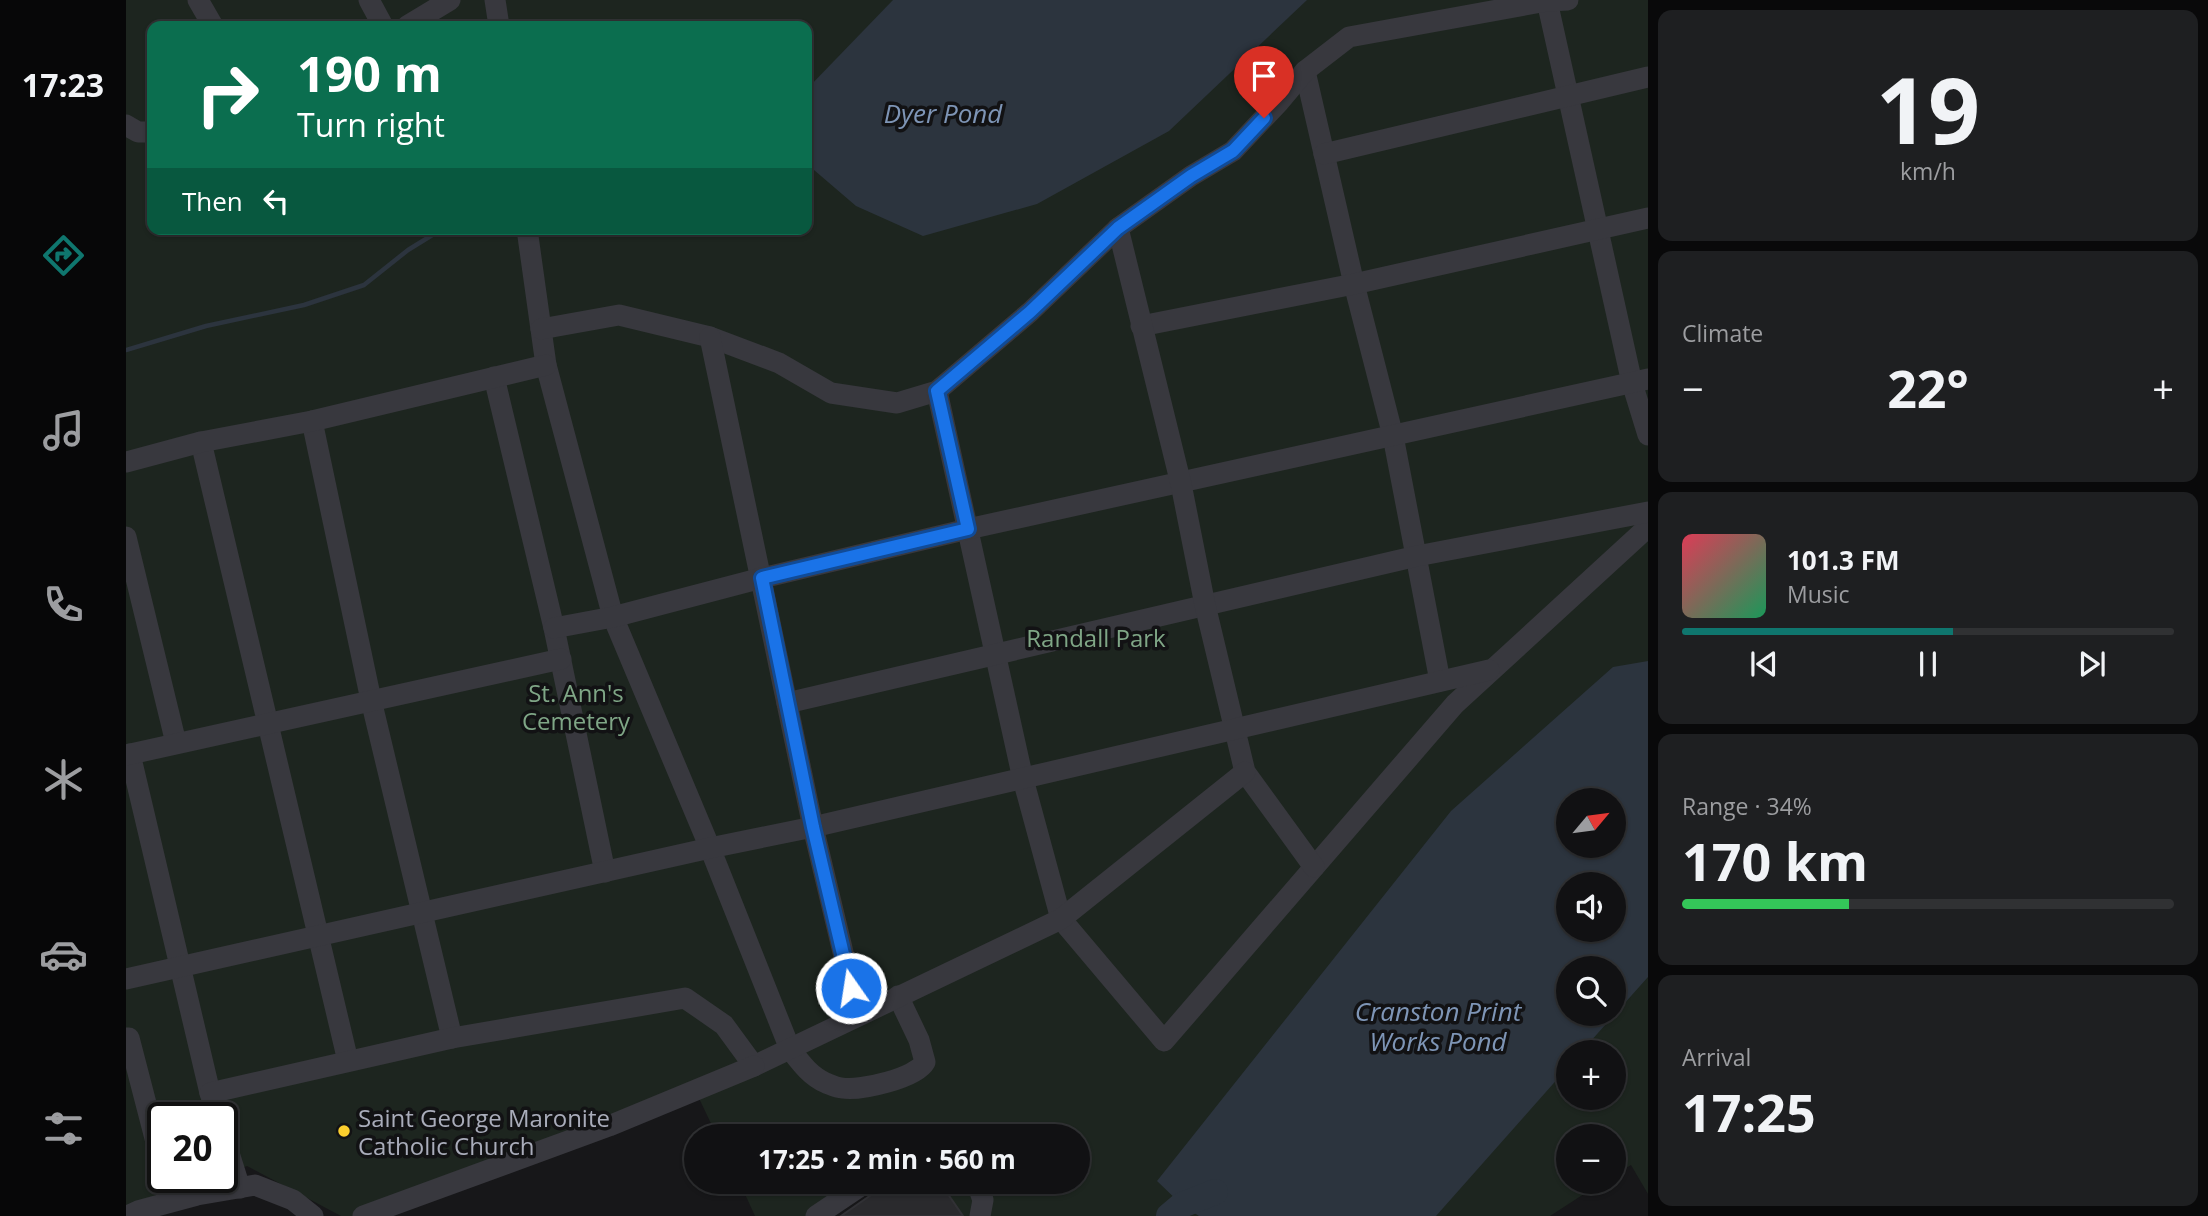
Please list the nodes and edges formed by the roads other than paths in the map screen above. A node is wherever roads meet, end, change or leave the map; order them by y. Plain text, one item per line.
1 (198, 0) edge
2 (369, 0) edge
3 (450, 0) edge
4 (495, 0) edge
5 (1557, 1) edge
6 (210, 21) edge
7 (380, 21) edge
8 (415, 21) edge
9 (498, 21) edge
10 (1305, 71) junction
11 (1648, 77) edge
12 (1568, 96) junction
13 (126, 125) edge
14 (147, 132) edge
15 (1324, 155) junction
16 (1648, 218) edge
17 (1118, 228) junction
18 (1598, 229) junction
19 (528, 235) edge
20 (1354, 284) junction
21 (1141, 326) junction
22 (541, 329) junction
23 (710, 337) junction
24 (546, 365) junction
25 (494, 377) junction
26 (1640, 381) edge
27 (937, 391) junction
28 (312, 421) junction
29 (1648, 435) edge
30 (1393, 436) junction
31 (201, 442) junction
32 (126, 462) edge
33 (1181, 484) junction
34 (1648, 512) edge
35 (1648, 527) edge
36 (968, 529) junction
37 (126, 537) edge
38 (1416, 556) junction
39 (762, 578) junction
40 (1205, 605) junction
41 (613, 617) junction
42 (554, 628) junction
43 (996, 654) junction
44 (561, 659) junction
45 (1492, 669) junction
46 (1440, 681) junction
47 (371, 700) junction
48 (787, 703) junction
49 (268, 723) junction
50 (1234, 730) junction
51 (176, 743) junction
52 (128, 754) edge
53 (1245, 772) junction
54 (1023, 779) junction
55 (813, 827) junction
56 (710, 848) junction
57 (1314, 867) junction
58 (605, 872) junction
59 (422, 913) junction
60 (1061, 919) junction
61 (318, 937) junction
62 (180, 967) junction
63 (126, 979) edge
64 (898, 996) junction
65 (858, 1015) junction
66 (127, 1038) edge
67 (452, 1038) junction
68 (790, 1049) junction
69 (348, 1060) junction
70 (754, 1066) junction
71 (210, 1093) junction
72 (213, 1102) edge
73 (147, 1111) edge
74 (238, 1182) edge
75 (240, 1188) junction
76 (169, 1193) edge
77 (849, 1194) edge
78 (981, 1194) edge
79 (171, 1202) junction
80 (127, 1216) edge
81 (313, 1216) edge
82 (363, 1216) edge
83 (816, 1216) edge
84 (980, 1216) edge

1 - 6 street
2 - 7 street
3 - 8 street
4 - 9 street
5 - 10 street
5 - 12 street
10 - 15 street
10 - 17 street
11 - 12 street
12 - 15 street
12 - 18 street
13 - 14 street
15 - 20 street
16 - 18 street
17 - 21 street
17 - 27 street
18 - 20 street
18 - 26 street
19 - 22 street
20 - 21 street
20 - 30 street
21 - 33 street
22 - 23 street
22 - 24 street
23 - 27 street
23 - 39 street
24 - 25 street
24 - 41 street
25 - 28 street
25 - 42 street
26 - 29 street
26 - 30 street
27 - 36 street
28 - 31 street
28 - 47 street
30 - 33 street
30 - 38 street
31 - 32 street
31 - 49 street
33 - 36 street
33 - 40 street
34 - 38 street
35 - 45 street
36 - 39 street
36 - 43 street
37 - 51 street
38 - 40 street
38 - 46 street
39 - 41 street
39 - 48 street
40 - 43 street
40 - 50 street
41 - 42 street
41 - 56 street
42 - 44 street
43 - 48 street
43 - 54 street
44 - 47 street
44 - 58 street
45 - 46 street
45 - 57 street
46 - 50 street
47 - 49 street
47 - 59 street
48 - 55 street
49 - 51 street
49 - 61 street
50 - 53 street
50 - 54 street
51 - 52 street
52 - 62 street
53 - 57 street
53 - 60 street
54 - 55 street
54 - 60 street
55 - 56 street
55 - 65 street
56 - 58 street
56 - 68 street
57 - 60 street
58 - 59 street
59 - 61 street
59 - 67 street
60 - 64 street
61 - 62 street
61 - 69 street
62 - 63 street
62 - 71 street
64 - 65 street
64 - 68 street
65 - 68 street
66 - 73 street
67 - 69 street
67 - 70 street
68 - 70 street
69 - 71 street
70 - 82 street
71 - 72 street
74 - 75 street
75 - 79 street
75 - 81 street
76 - 79 street
77 - 83 street
78 - 84 street
79 - 80 street

